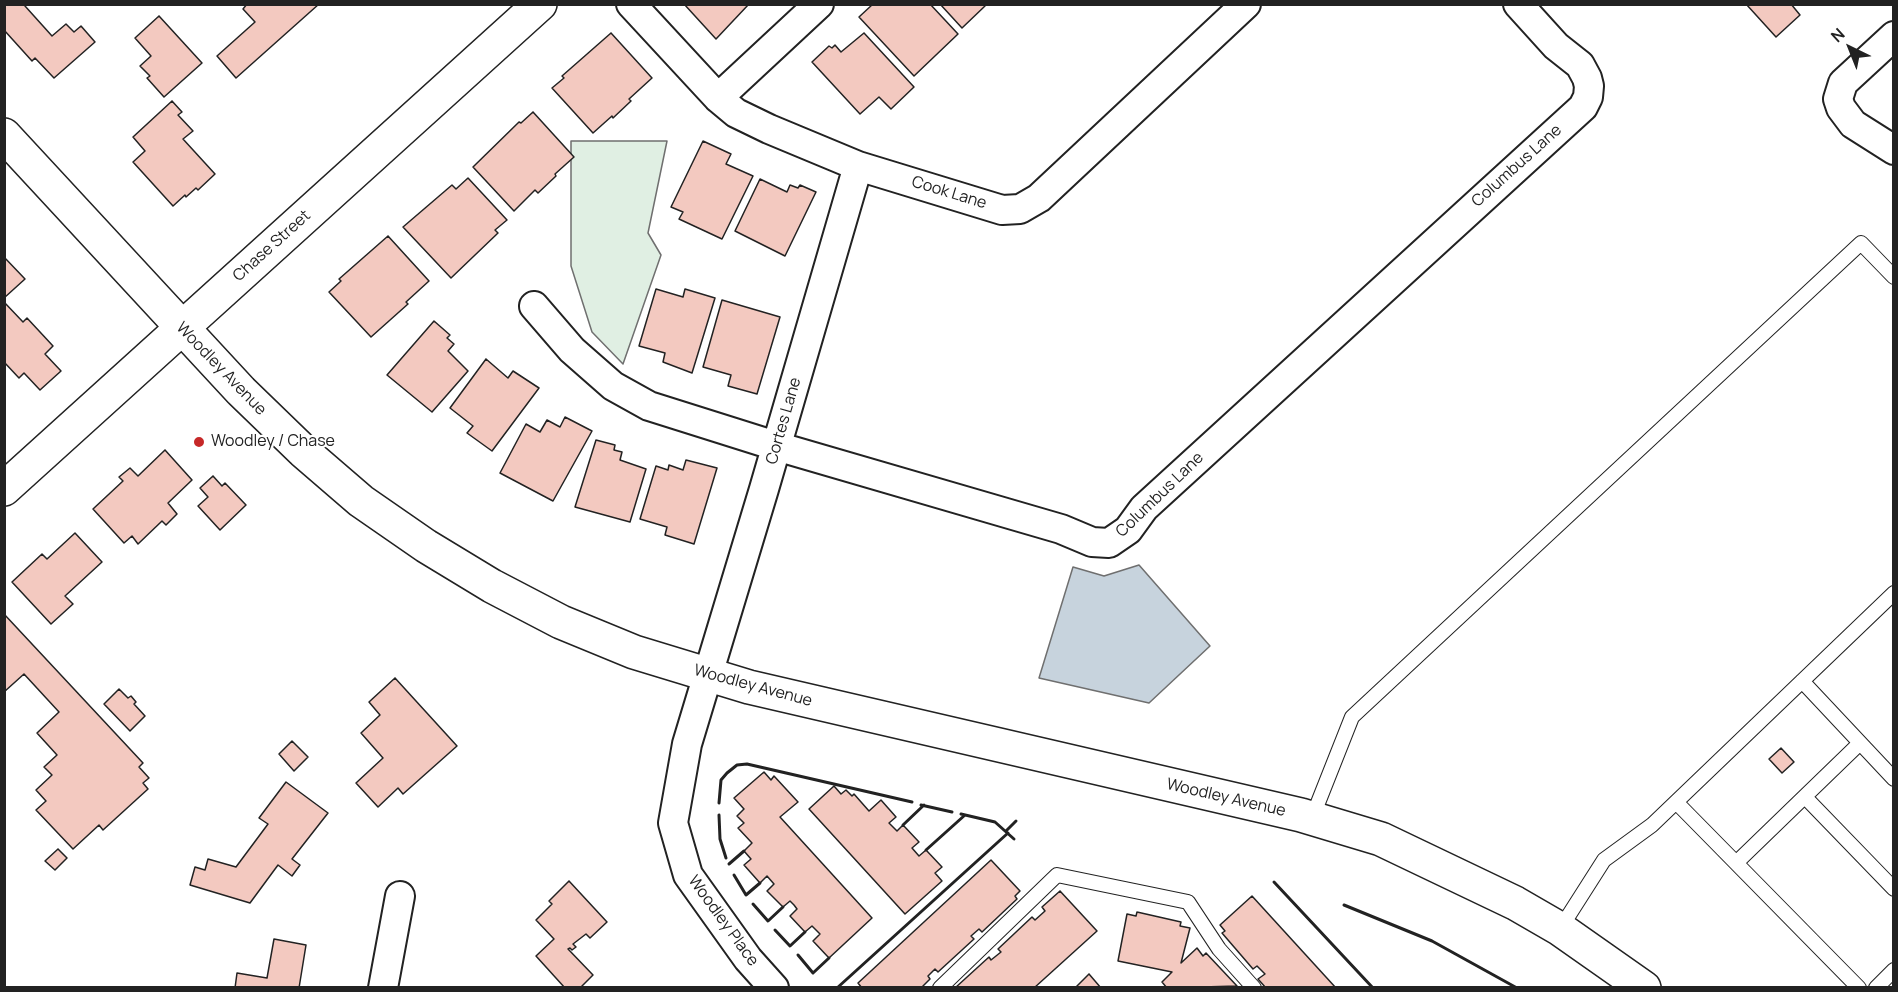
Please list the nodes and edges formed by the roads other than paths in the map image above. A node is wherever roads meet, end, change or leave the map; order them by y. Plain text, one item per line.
1 (540, 4) edge
2 (631, 4) edge
3 (819, 4) edge
4 (1246, 4) edge
5 (1518, 4) edge
6 (1893, 36) edge
7 (718, 98) junction
8 (4, 135) edge
9 (1893, 150) edge
10 (858, 166) junction
11 (1893, 277) edge
12 (534, 306) dead end
13 (182, 328) junction
14 (776, 446) junction
15 (4, 489) edge
16 (1893, 593) edge
17 (708, 675) junction
18 (1802, 681) junction
19 (1860, 743) junction
20 (1893, 779) edge
21 (1805, 797) junction
22 (1676, 802) junction
23 (1312, 818) junction
24 (1736, 863) junction
25 (1893, 889) edge
26 (400, 896) dead end
27 (1560, 929) junction
28 (1893, 970) edge
29 (384, 987) edge
30 (774, 987) edge
31 (940, 987) edge
32 (1254, 987) edge
33 (1644, 987) edge
34 (1858, 987) edge
35 (1876, 987) edge

1 - 13 main road, Chase Street
2 - 7 street, Cook Lane
3 - 7 street
4 - 10 street, Cook Lane
5 - 14 street, Columbus Lane
6 - 9 street
7 - 10 street, Cook Lane
8 - 13 main road, Woodley Avenue
10 - 14 street, Cortes Lane
11 - 23 lane
12 - 14 street, Columbus Lane
13 - 15 main road, Chase Street
13 - 17 main road, Woodley Avenue
14 - 17 street, Cortes Lane
16 - 18 lane
17 - 23 main road, Woodley Avenue
17 - 30 street, Woodley Place
18 - 19 lane
18 - 22 lane
19 - 20 lane
19 - 21 lane
21 - 24 lane
21 - 25 lane
22 - 24 lane
22 - 27 lane
23 - 27 main road, Woodley Avenue
24 - 34 lane
26 - 29 street
27 - 33 main road, Woodley Avenue
28 - 35 lane
31 - 32 lane

